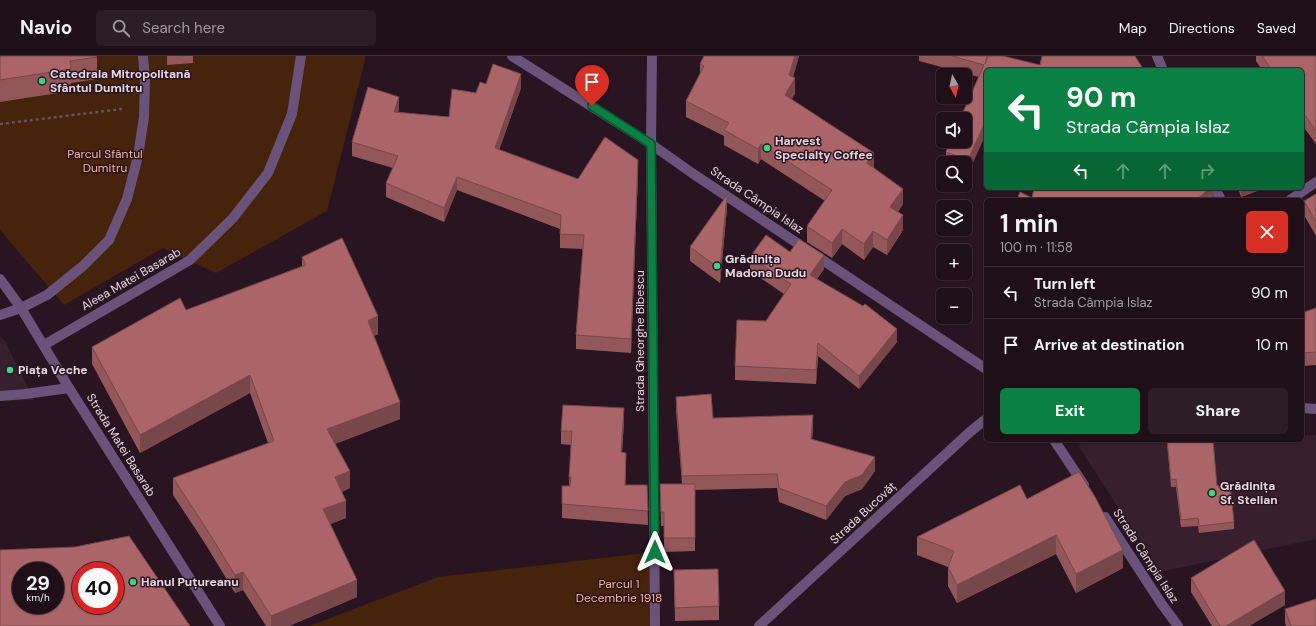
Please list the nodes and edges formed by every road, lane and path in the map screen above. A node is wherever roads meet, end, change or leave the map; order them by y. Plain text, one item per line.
1 (143, 56) edge
2 (302, 56) edge
3 (512, 56) edge
4 (652, 56) edge
5 (1157, 56) edge
6 (1162, 68) edge
7 (144, 106) junction
8 (0, 124) edge
9 (651, 144) junction
10 (1316, 182) edge
11 (1293, 198) edge
12 (0, 279) edge
13 (21, 308) junction
14 (0, 314) edge
15 (44, 345) junction
16 (984, 368) edge
17 (69, 388) junction
18 (0, 396) edge
19 (1304, 408) edge
20 (1316, 409) edge
21 (984, 421) edge
22 (1055, 442) edge
23 (1089, 492) edge
24 (1102, 512) edge
25 (220, 626) edge
26 (655, 626) edge
27 (759, 626) edge
28 (1178, 626) edge

1 - 7 street
2 - 15 street, Aleea Matei Basarab
3 - 9 street, Strada Câmpia Islaz
4 - 9 street, Strada Gheorghe Bibescu
5 - 6 street
7 - 8 path
7 - 13 street
9 - 16 street, Strada Câmpia Islaz
9 - 26 street, Strada Gheorghe Bibescu
10 - 11 street
12 - 13 street, Strada Matei Basarab
13 - 14 street
13 - 15 street, Strada Matei Basarab
15 - 17 street, Strada Matei Basarab
17 - 18 street
17 - 25 street, Strada Matei Basarab
19 - 20 street
21 - 27 street, Strada Bucovăț
22 - 23 street
24 - 28 street, Strada Câmpia Islaz

